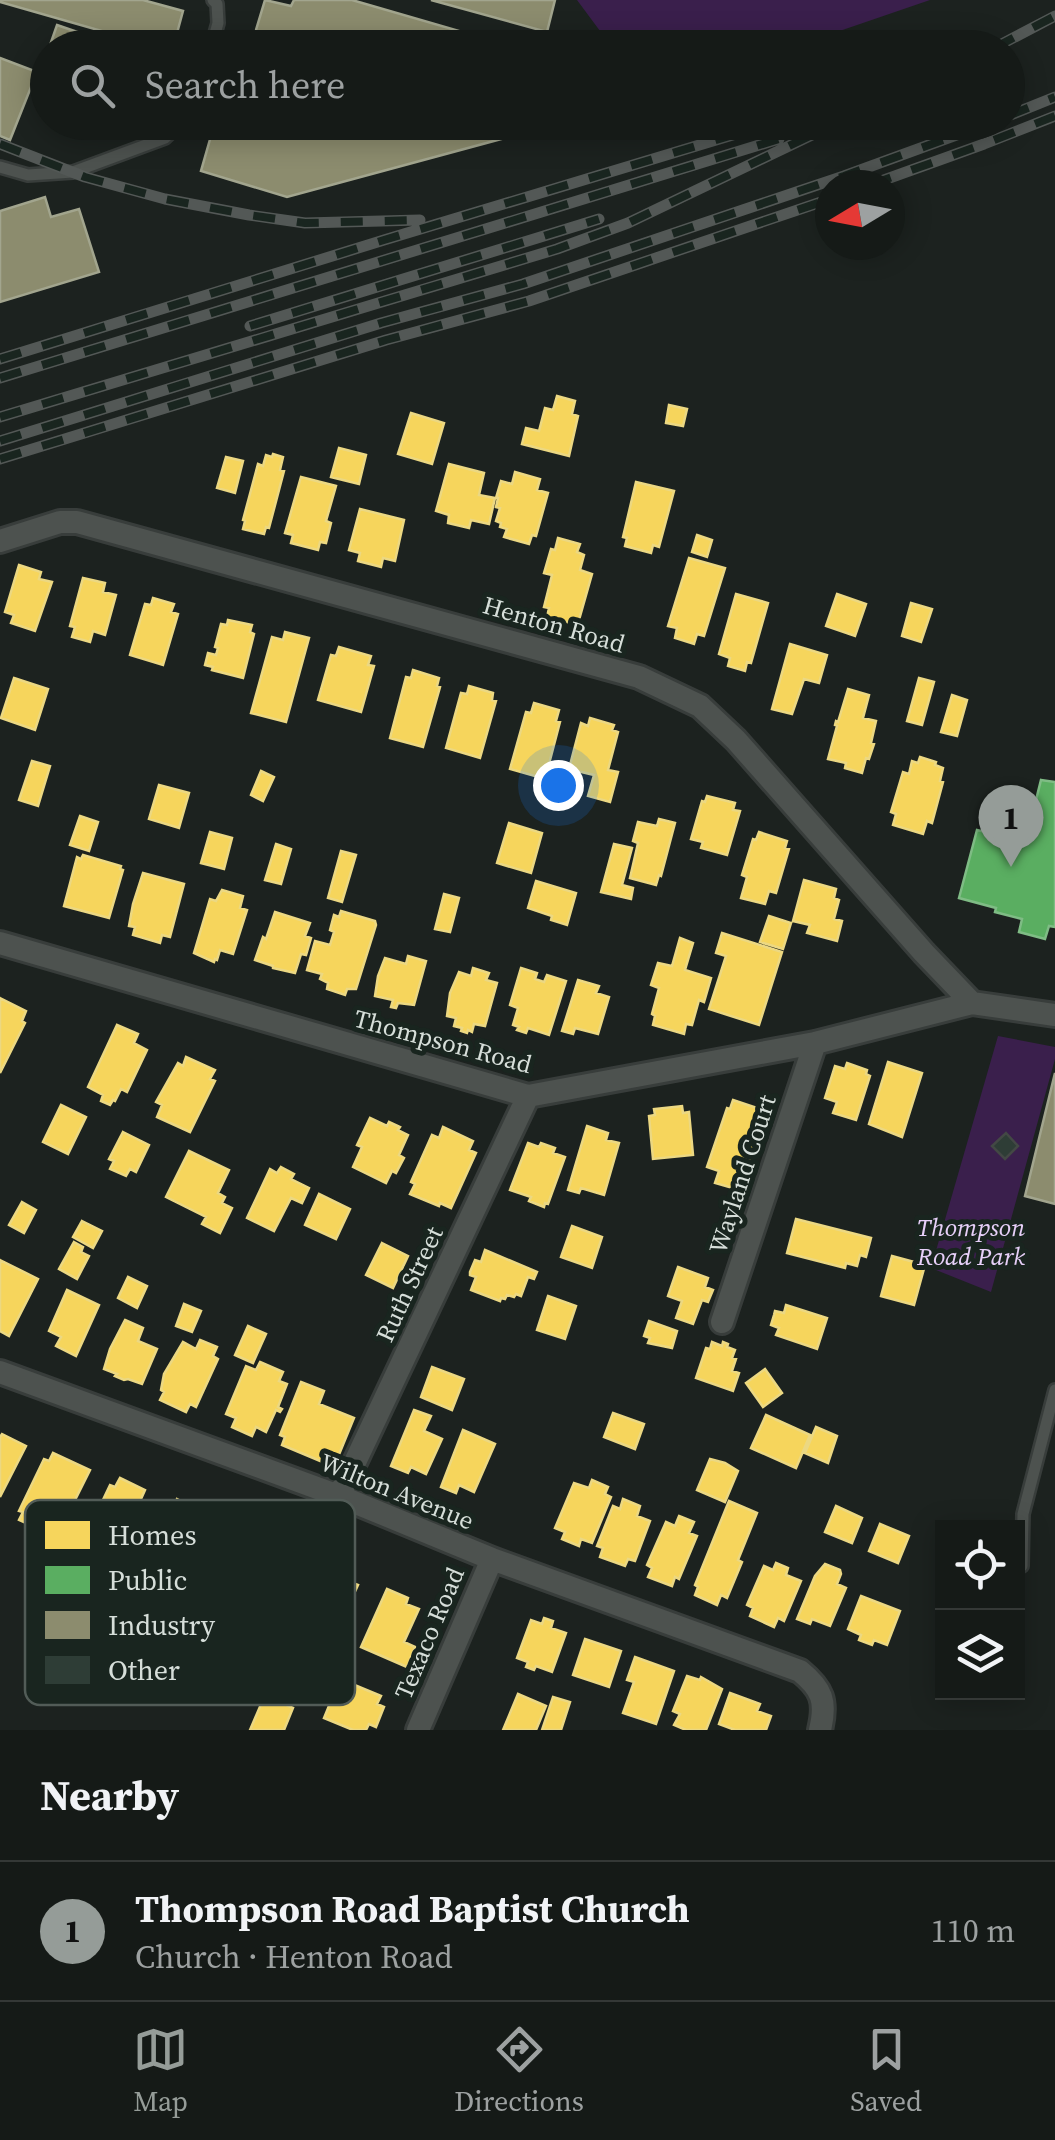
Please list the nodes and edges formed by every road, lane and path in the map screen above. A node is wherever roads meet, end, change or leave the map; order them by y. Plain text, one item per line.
1 (226, 0) edge
2 (215, 6) edge
3 (160, 140) edge
4 (0, 167) edge
5 (0, 541) edge
6 (0, 943) edge
7 (972, 1002) junction
8 (1055, 1016) edge
9 (814, 1043) junction
10 (528, 1096) junction
11 (722, 1322) dead end
12 (0, 1372) edge
13 (1055, 1390) edge
14 (339, 1496) junction
15 (349, 1500) edge
16 (355, 1502) edge
17 (1023, 1520) edge
18 (492, 1558) junction
19 (418, 1730) edge
20 (820, 1730) edge

1 - 2 lane
3 - 4 lane
5 - 7 street, Henton Road
6 - 10 street, Thompson Road
7 - 8 street, Thompson Road
7 - 9 street, Thompson Road
9 - 10 street, Thompson Road
9 - 11 street, Wayland Court
10 - 14 street, Ruth Street
12 - 14 street, Wilton Avenue
13 - 17 lane
14 - 15 street, Wilton Avenue
16 - 18 street, Wilton Avenue
18 - 19 street, Texaco Road
18 - 20 street, Wilton Avenue

